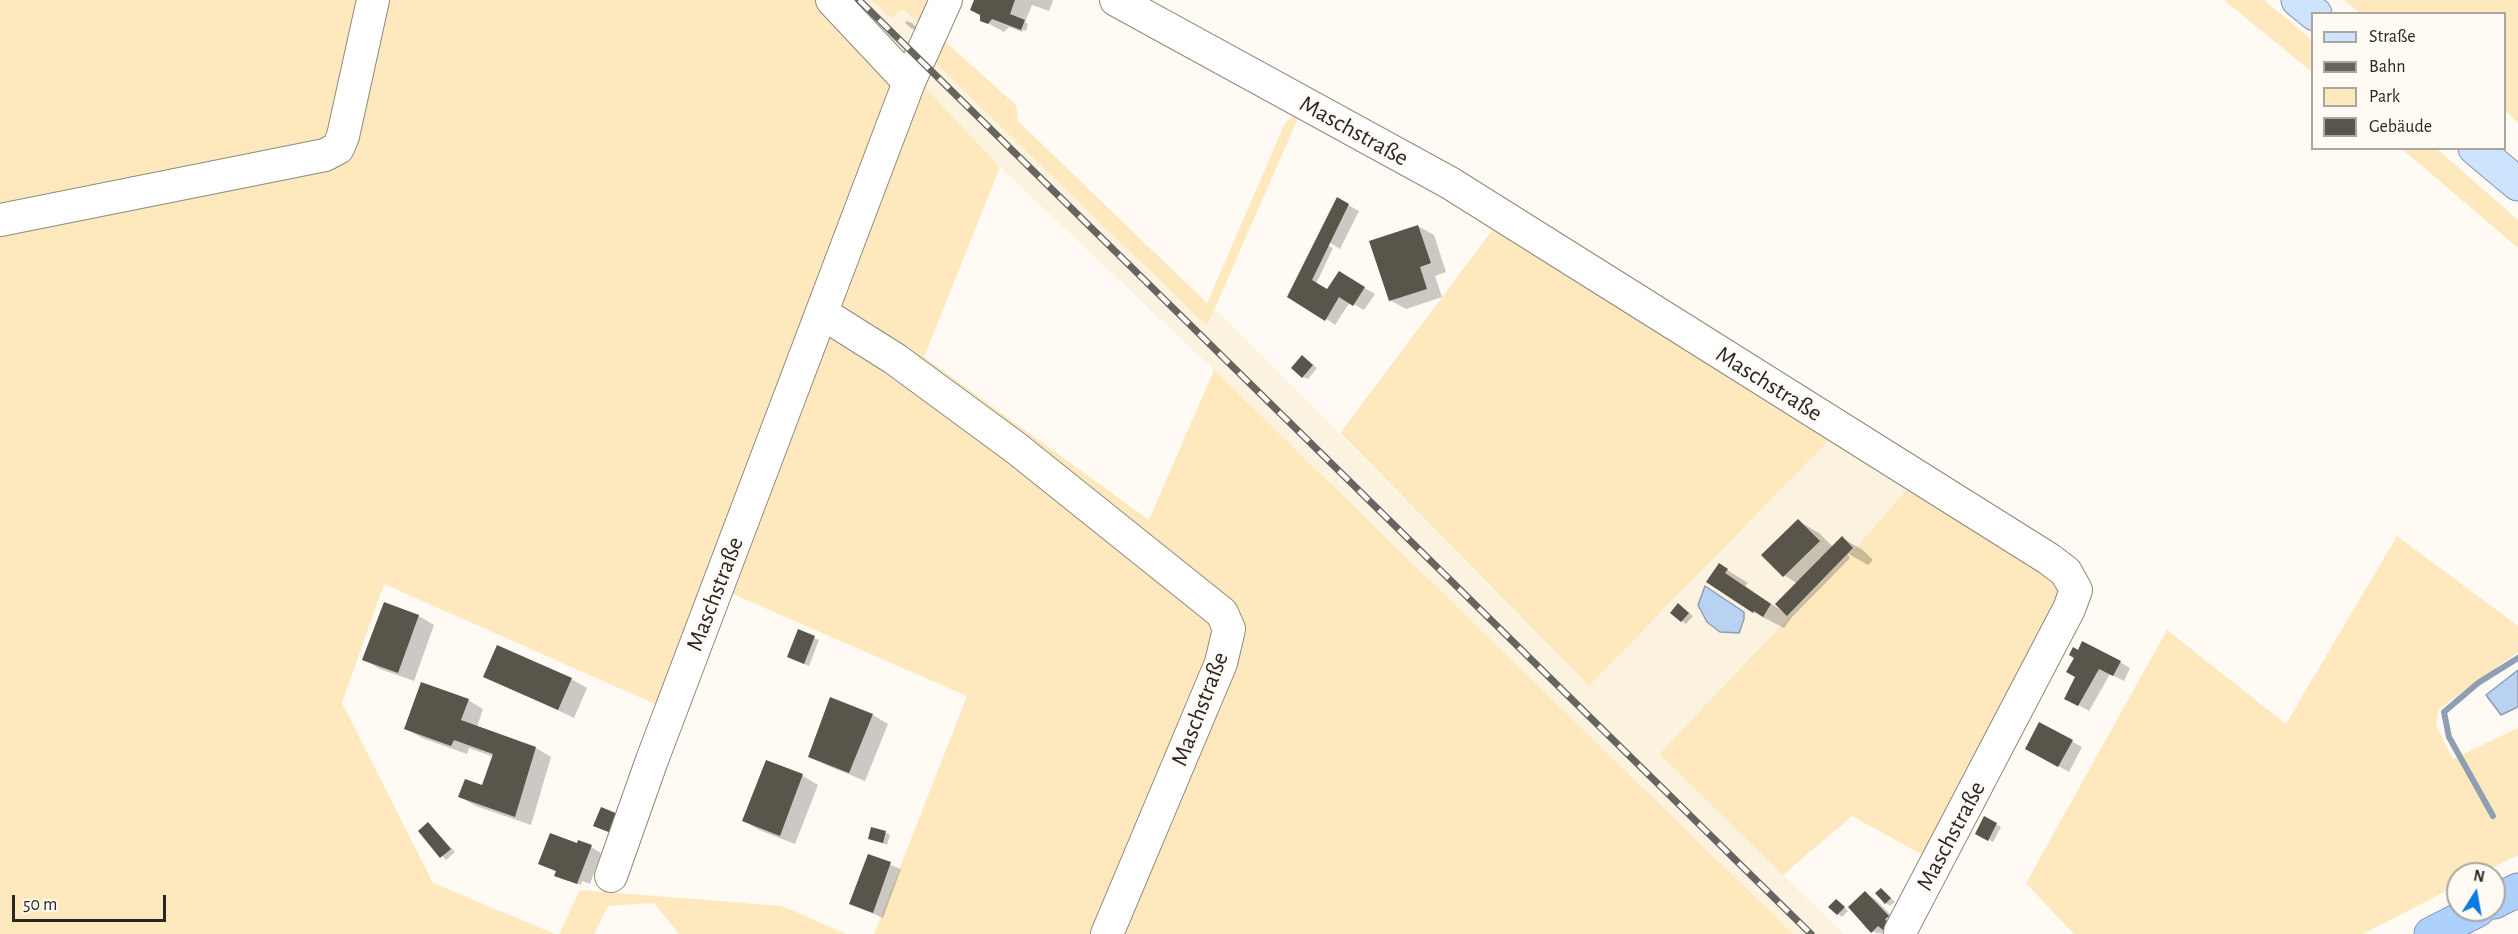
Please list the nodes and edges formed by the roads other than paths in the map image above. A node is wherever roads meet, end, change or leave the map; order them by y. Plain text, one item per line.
1 (373, 0) edge
2 (832, 0) edge
3 (946, 0) edge
4 (1116, 0) edge
5 (2298, 0) edge
6 (2313, 12) edge
7 (909, 82) junction
8 (2477, 150) edge
9 (2518, 184) edge
10 (0, 220) edge
11 (822, 313) junction
12 (611, 876) dead end
13 (2454, 922) edge
14 (1900, 933) edge
15 (1107, 934) edge
16 (2431, 934) edge

1 - 10 street
2 - 7 street
3 - 7 street, Maschstraße
4 - 14 street, Maschstraße
5 - 6 main road
7 - 11 street, Maschstraße
8 - 9 main road
11 - 12 street, Maschstraße
11 - 15 street, Maschstraße
13 - 16 highway

